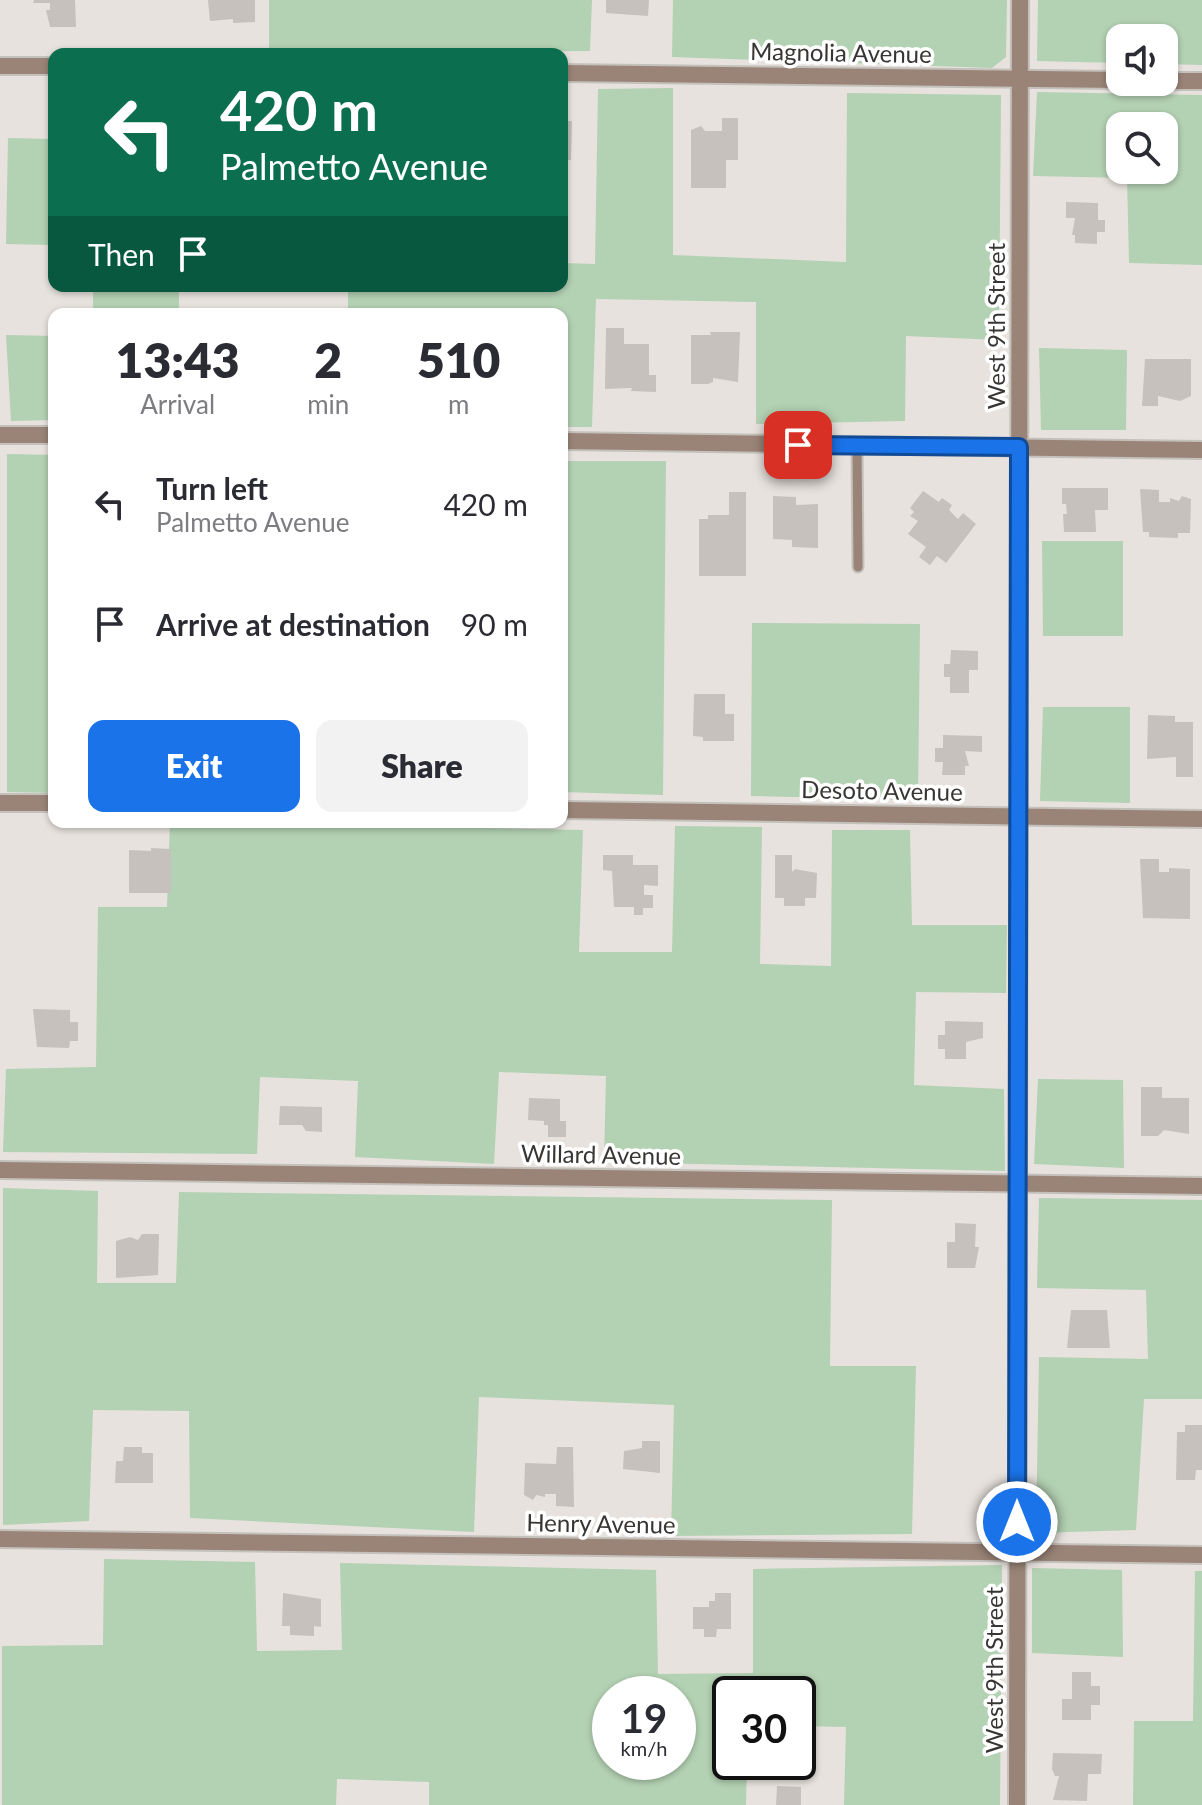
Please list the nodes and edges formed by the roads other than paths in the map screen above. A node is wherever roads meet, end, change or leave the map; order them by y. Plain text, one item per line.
1 (1020, 0) edge
2 (0, 66) edge
3 (48, 66) edge
4 (568, 73) edge
5 (1020, 78) junction
6 (1106, 80) edge
7 (1178, 81) edge
8 (1202, 81) edge
9 (0, 435) edge
10 (48, 435) edge
11 (568, 441) edge
12 (857, 445) junction
13 (1019, 447) junction
14 (1202, 450) edge
15 (858, 567) dead end
16 (0, 803) edge
17 (48, 803) edge
18 (568, 810) edge
19 (1018, 816) junction
20 (1202, 819) edge
21 (0, 1170) edge
22 (1017, 1183) junction
23 (1202, 1186) edge
24 (0, 1539) edge
25 (1017, 1553) junction
26 (1202, 1555) edge
27 (1017, 1805) edge

1 - 5 street, West 9th Street
2 - 3 street
4 - 5 street, Magnolia Avenue
5 - 6 street, Magnolia Avenue
5 - 13 street, West 9th Street
7 - 8 street
9 - 10 street
11 - 12 street
12 - 13 street
12 - 15 lane
13 - 14 street
13 - 19 street, West 9th Street
16 - 17 street
18 - 19 street, Desoto Avenue
19 - 20 street, Desoto Avenue
19 - 22 street, West 9th Street
21 - 22 street, Willard Avenue
22 - 23 street, Willard Avenue
22 - 25 street, West 9th Street
24 - 25 street, Henry Avenue
25 - 26 street, Henry Avenue
25 - 27 street, West 9th Street

